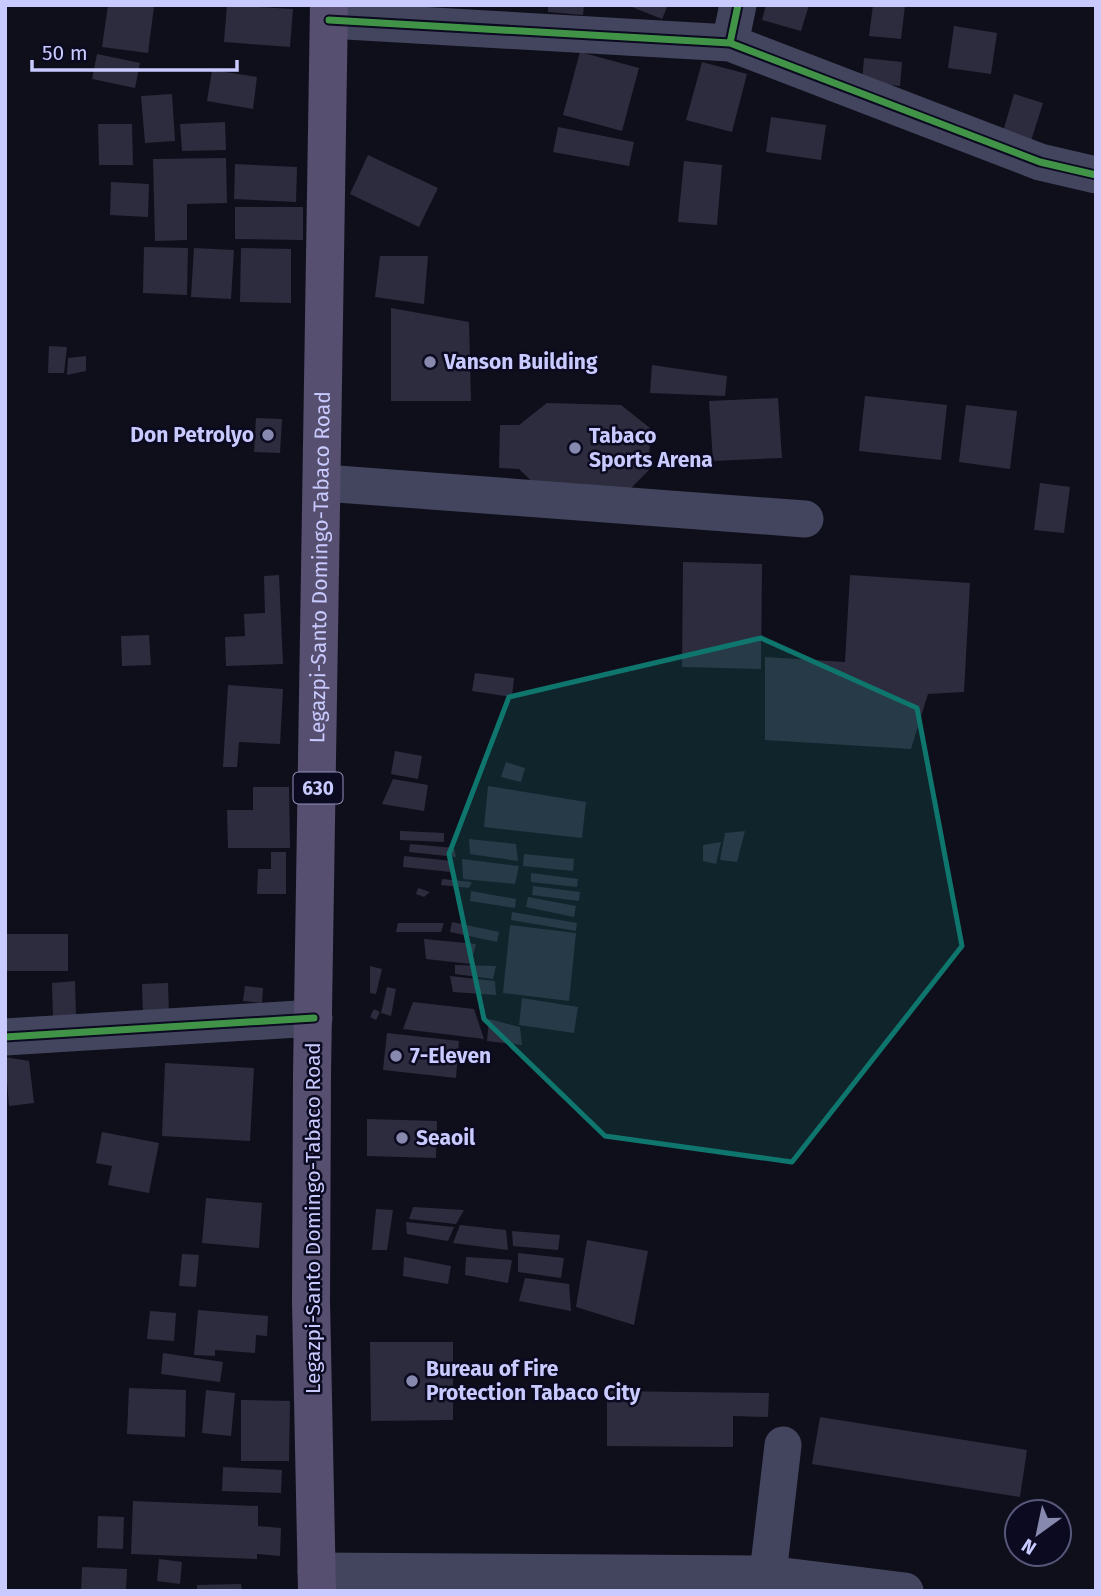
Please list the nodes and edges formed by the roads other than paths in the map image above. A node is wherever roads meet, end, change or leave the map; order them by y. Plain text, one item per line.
1 (738, 5) edge
2 (329, 12) edge
3 (730, 43) junction
4 (1096, 175) edge
5 (324, 483) junction
6 (805, 519) dead end
7 (314, 1018) junction
8 (5, 1037) edge
9 (783, 1445) dead end
10 (768, 1574) junction
11 (316, 1581) edge
12 (905, 1591) edge

1 - 3 street
2 - 3 street
2 - 5 main road, Legazpi-Santo Domingo-Tabaco Road / 630
3 - 4 street
5 - 6 street
5 - 7 main road, Legazpi-Santo Domingo-Tabaco Road / 630
7 - 8 street
7 - 11 main road, Legazpi-Santo Domingo-Tabaco Road / 630
9 - 10 street
10 - 11 street
10 - 12 street

